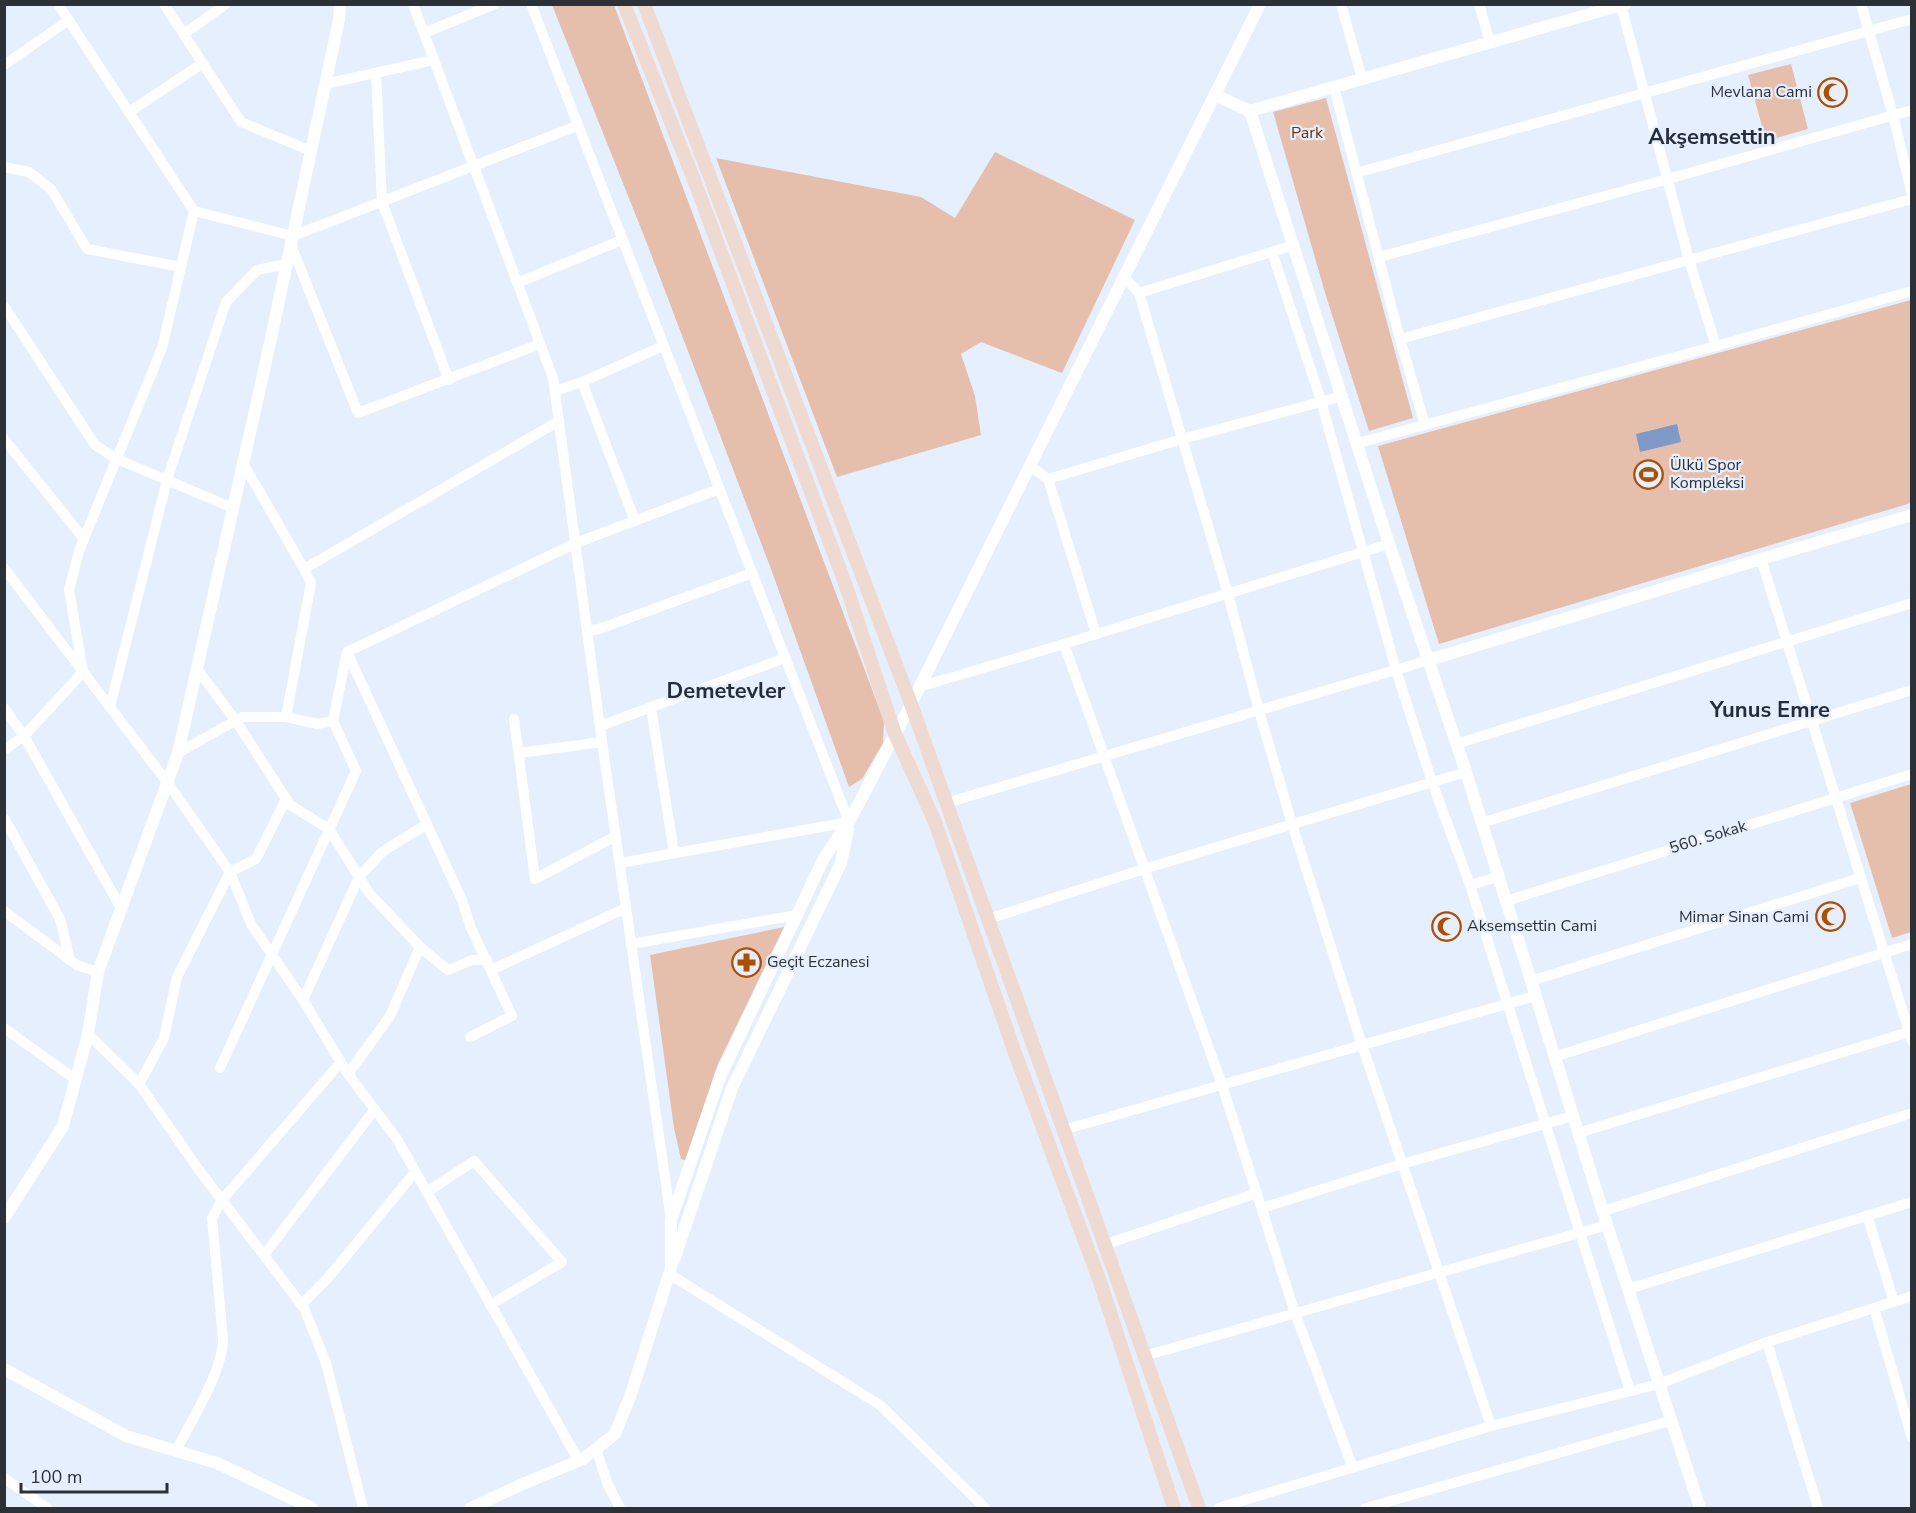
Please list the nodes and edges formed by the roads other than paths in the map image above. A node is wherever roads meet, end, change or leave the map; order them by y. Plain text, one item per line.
1 (58, 4) edge
2 (164, 4) edge
3 (226, 4) edge
4 (340, 4) edge
5 (413, 4) edge
6 (495, 4) edge
7 (531, 4) edge
8 (624, 4) edge
9 (644, 4) edge
10 (1260, 4) edge
11 (1341, 4) edge
12 (1479, 4) edge
13 (1861, 4) edge
14 (1623, 5) edge
15 (1911, 19) edge
16 (69, 20) junction
17 (1868, 31) junction
18 (424, 33) junction
19 (184, 34) junction
20 (1490, 43) junction
21 (434, 60) junction
22 (203, 63) junction
23 (4, 64) edge
24 (376, 73) junction
25 (1362, 79) junction
26 (325, 84) junction
27 (1334, 87) junction
28 (1645, 94) junction
29 (1215, 95) junction
30 (1911, 110) edge
31 (1250, 111) junction
32 (129, 112) junction
33 (1893, 115) junction
34 (577, 126) junction
35 (311, 152) junction
36 (473, 166) junction
37 (4, 168) edge
38 (1356, 173) junction
39 (1668, 179) junction
40 (1911, 197) edge
41 (382, 202) junction
42 (194, 211) junction
43 (292, 240) junction
44 (622, 240) junction
45 (1294, 245) junction
46 (1272, 252) junction
47 (1378, 257) junction
48 (1689, 260) junction
49 (287, 264) junction
50 (181, 267) junction
51 (1124, 277) junction
52 (517, 283) junction
53 (1911, 291) edge
54 (1139, 293) junction
55 (4, 306) edge
56 (1400, 339) junction
57 (540, 344) junction
58 (663, 346) junction
59 (1716, 346) junction
60 (449, 380) junction
61 (582, 382) junction
62 (555, 391) junction
63 (1343, 396) junction
64 (1321, 401) junction
65 (559, 421) junction
66 (1425, 425) junction
67 (4, 439) edge
68 (1182, 439) junction
69 (1358, 443) junction
70 (117, 459) junction
71 (243, 463) junction
72 (1030, 466) junction
73 (1048, 479) junction
74 (167, 480) junction
75 (719, 489) junction
76 (233, 508) junction
77 (1911, 515) edge
78 (635, 521) junction
79 (84, 539) junction
80 (576, 543) junction
81 (1389, 544) junction
82 (1363, 552) junction
83 (1761, 559) junction
84 (4, 568) edge
85 (304, 569) junction
86 (752, 573) junction
87 (1228, 594) junction
88 (1911, 603) edge
89 (588, 631) junction
90 (1096, 634) junction
91 (1787, 641) junction
92 (1064, 644) junction
93 (347, 652) junction
94 (785, 658) junction
95 (1429, 660) junction
96 (197, 669) junction
97 (1396, 670) junction
98 (83, 672) junction
99 (919, 687) junction
100 (1911, 690) edge
101 (911, 704) junction
102 (110, 707) junction
103 (4, 708) edge
104 (651, 708) junction
105 (1259, 711) junction
106 (286, 717) junction
107 (514, 719) dead end
108 (236, 721) junction
109 (333, 721) junction
110 (1812, 721) junction
111 (600, 726) junction
112 (895, 734) junction
113 (24, 736) junction
114 (602, 742) junction
115 (1456, 744) junction
116 (4, 750) edge
117 (178, 753) junction
118 (519, 753) junction
119 (1104, 756) junction
120 (1466, 772) junction
121 (1911, 774) edge
122 (167, 782) junction
123 (1432, 782) junction
124 (1836, 798) junction
125 (286, 799) junction
126 (946, 803) junction
127 (4, 818) edge
128 (849, 822) junction
129 (1481, 823) junction
130 (427, 824) junction
131 (1292, 824) junction
132 (329, 830) junction
133 (616, 836) junction
134 (674, 853) junction
135 (620, 863) junction
136 (1144, 868) junction
137 (230, 872) junction
138 (359, 877) junction
139 (1498, 877) junction
140 (1860, 878) junction
141 (1470, 885) junction
142 (1506, 901) junction
143 (122, 908) junction
144 (626, 909) junction
145 (4, 911) edge
146 (797, 915) junction
147 (988, 919) junction
148 (631, 944) junction
149 (1911, 944) edge
150 (420, 947) junction
151 (1884, 953) junction
152 (272, 955) junction
153 (70, 960) junction
154 (489, 965) junction
155 (98, 972) junction
156 (1531, 981) junction
157 (1535, 996) junction
158 (303, 1000) junction
159 (1509, 1003) junction
160 (4, 1028) edge
161 (88, 1034) junction
162 (1911, 1035) edge
163 (471, 1037) dead end
164 (1362, 1045) junction
165 (1554, 1057) junction
166 (341, 1062) junction
167 (220, 1068) dead end
168 (348, 1074) junction
169 (75, 1078) junction
170 (139, 1084) junction
171 (1222, 1085) junction
172 (375, 1109) junction
173 (1911, 1113) edge
174 (1573, 1116) junction
175 (1545, 1124) junction
176 (1063, 1130) junction
177 (1578, 1133) junction
178 (1402, 1164) junction
179 (415, 1172) junction
180 (427, 1192) junction
181 (1257, 1193) junction
182 (222, 1200) junction
183 (1911, 1202) edge
184 (1262, 1208) junction
185 (1603, 1211) junction
186 (1868, 1215) junction
187 (4, 1218) edge
188 (671, 1220) junction
189 (1606, 1225) junction
190 (1581, 1232) junction
191 (1104, 1245) junction
192 (264, 1255) junction
193 (670, 1271) junction
194 (1439, 1272) junction
195 (1628, 1289) junction
196 (1911, 1296) edge
197 (1894, 1302) junction
198 (301, 1305) junction
199 (490, 1305) junction
200 (1874, 1308) junction
201 (1295, 1313) junction
202 (1767, 1342) junction
203 (1144, 1356) junction
204 (4, 1369) edge
205 (1659, 1384) junction
206 (1630, 1391) junction
207 (1670, 1421) junction
208 (1491, 1426) junction
209 (1911, 1438) edge
210 (596, 1449) junction
211 (176, 1451) junction
212 (579, 1461) junction
213 (1353, 1468) junction
214 (4, 1478) edge
215 (46, 1509) edge
216 (312, 1509) edge
217 (363, 1509) edge
218 (471, 1509) edge
219 (620, 1509) edge
220 (985, 1509) edge
221 (1174, 1509) edge
222 (1199, 1509) edge
223 (1218, 1509) edge
224 (1366, 1509) edge
225 (1700, 1509) edge
226 (1818, 1509) edge

1 - 16 street
2 - 19 street
3 - 19 street
4 - 26 street
5 - 18 street
6 - 18 street
7 - 34 street
8 - 112 main road
9 - 101 main road
10 - 29 street
11 - 25 street
12 - 20 street
13 - 17 street
14 - 20 street
14 - 28 street
15 - 17 street
16 - 23 street
16 - 32 street
17 - 28 street
17 - 33 street
18 - 21 street
19 - 22 street
20 - 25 street
21 - 24 street
21 - 36 street
22 - 32 street
22 - 35 street
24 - 26 street
24 - 41 street
25 - 27 street
26 - 35 street
27 - 31 street
27 - 38 street
28 - 38 street
28 - 39 street
29 - 31 street
29 - 51 street
30 - 33 street
31 - 45 street
32 - 42 street
33 - 39 street
33 - 40 street
34 - 36 street
34 - 44 street
35 - 43 street
36 - 41 street
36 - 52 street
37 - 50 street
38 - 47 street
39 - 47 street
39 - 48 street
40 - 48 street
41 - 43 street
41 - 60 street
42 - 43 street
42 - 50 street
43 - 49 street
43 - 60 street
44 - 52 street
44 - 58 street
45 - 46 street
45 - 63 street
46 - 54 street
46 - 64 street
47 - 56 street
48 - 56 street
48 - 59 street
49 - 71 street
49 - 74 street
50 - 70 street
51 - 54 street
51 - 72 street
52 - 57 street
53 - 59 street
54 - 68 street
55 - 70 street
56 - 66 street
57 - 60 street
57 - 62 street
58 - 61 street
58 - 75 street
59 - 66 street
61 - 62 street
61 - 78 street
62 - 65 street
63 - 64 street
63 - 69 street
64 - 68 street
64 - 82 street
65 - 80 street
65 - 85 street
66 - 69 street
67 - 79 street
68 - 73 street
68 - 87 street
69 - 81 street
70 - 74 street
70 - 79 street
71 - 76 street
71 - 85 street
72 - 73 street
72 - 99 street
73 - 90 street
74 - 76 street
74 - 102 street
75 - 78 street
75 - 86 street
76 - 96 street
77 - 83 street
78 - 80 street
79 - 98 street
80 - 89 street
80 - 93 street
81 - 82 street
81 - 95 street
82 - 87 street
82 - 97 street
83 - 91 street
83 - 95 street
84 - 98 street
85 - 106 street
86 - 89 street
86 - 94 street
87 - 90 street
87 - 105 street
88 - 91 street
89 - 111 street
90 - 92 street
91 - 110 street
91 - 115 street
92 - 99 street
92 - 119 street
93 - 109 street
93 - 130 street
94 - 104 street
94 - 128 street
95 - 97 street
95 - 115 street
96 - 108 street
96 - 117 street
97 - 105 street
97 - 123 street
98 - 102 street
98 - 113 street
99 - 101 street
100 - 110 street
101 - 112 street
101 - 126 main road
102 - 122 street
103 - 113 street
104 - 111 street
104 - 134 street
105 - 119 street
105 - 131 street
106 - 108 street
106 - 109 street
107 - 118 street
108 - 117 street
108 - 125 street
109 - 132 street
110 - 124 street
110 - 129 street
111 - 114 street
112 - 128 street
112 - 221 main road
113 - 116 street
113 - 143 street
114 - 118 street
114 - 133 street
115 - 120 street
117 - 122 street
118 - 133 street
119 - 126 street
119 - 136 street
120 - 123 street
120 - 129 street
121 - 124 street, 560. Sokak
122 - 137 street
122 - 143 street
123 - 131 street
123 - 141 street
124 - 140 street
124 - 142 street, 560. Sokak
125 - 132 street
125 - 137 street
126 - 147 main road
127 - 153 street
128 - 134 street
128 - 146 street
128 - 193 street
129 - 139 street
130 - 138 street
130 - 154 street
131 - 136 street
131 - 164 street
132 - 138 street
132 - 152 street
133 - 135 street
134 - 135 street
135 - 144 street
136 - 147 street
136 - 171 street
137 - 152 street
137 - 170 street
138 - 150 street
138 - 158 street
139 - 141 street
139 - 142 street
140 - 151 street
140 - 156 street
141 - 159 street
142 - 156 street
143 - 155 street
144 - 148 street
144 - 154 street
145 - 153 street
146 - 148 street
146 - 188 street
147 - 176 main road
148 - 188 street
149 - 151 street
150 - 154 street
150 - 168 street
151 - 162 street
151 - 165 street
152 - 158 street
152 - 167 street
153 - 155 street
154 - 163 street
155 - 161 street
156 - 157 street
157 - 159 street
157 - 165 street
158 - 166 street
159 - 164 street
159 - 175 street
160 - 169 street
161 - 169 street
161 - 170 street
162 - 177 street
164 - 171 street
164 - 178 street
165 - 174 street
166 - 168 street
166 - 182 street
168 - 172 street
169 - 187 street
170 - 182 street
171 - 176 street
171 - 181 street
172 - 179 street
172 - 192 street
173 - 185 street
174 - 175 street
174 - 177 street
175 - 178 street
175 - 190 street
176 - 191 main road
177 - 185 street
178 - 184 street
178 - 194 street
179 - 180 street
179 - 198 street
180 - 199 street
180 - 199 street
181 - 184 street
181 - 191 street
182 - 192 street
182 - 211 street
183 - 186 street
184 - 201 street
185 - 189 street
186 - 195 street
186 - 197 street
188 - 193 street
189 - 190 street
189 - 195 street
190 - 194 street
190 - 206 street
191 - 203 main road
192 - 198 street
193 - 210 street
193 - 220 street
194 - 201 street
194 - 208 street
195 - 205 street
196 - 197 street
197 - 200 street
198 - 217 street
199 - 212 street
200 - 202 street
200 - 209 street
201 - 203 street
201 - 213 street
202 - 205 street
202 - 226 street
203 - 222 main road
204 - 211 street
205 - 206 street
205 - 207 street
206 - 208 street
207 - 224 street
207 - 225 street
208 - 213 street
210 - 212 street
210 - 219 street
211 - 216 street
212 - 218 street
213 - 223 street
214 - 215 street

